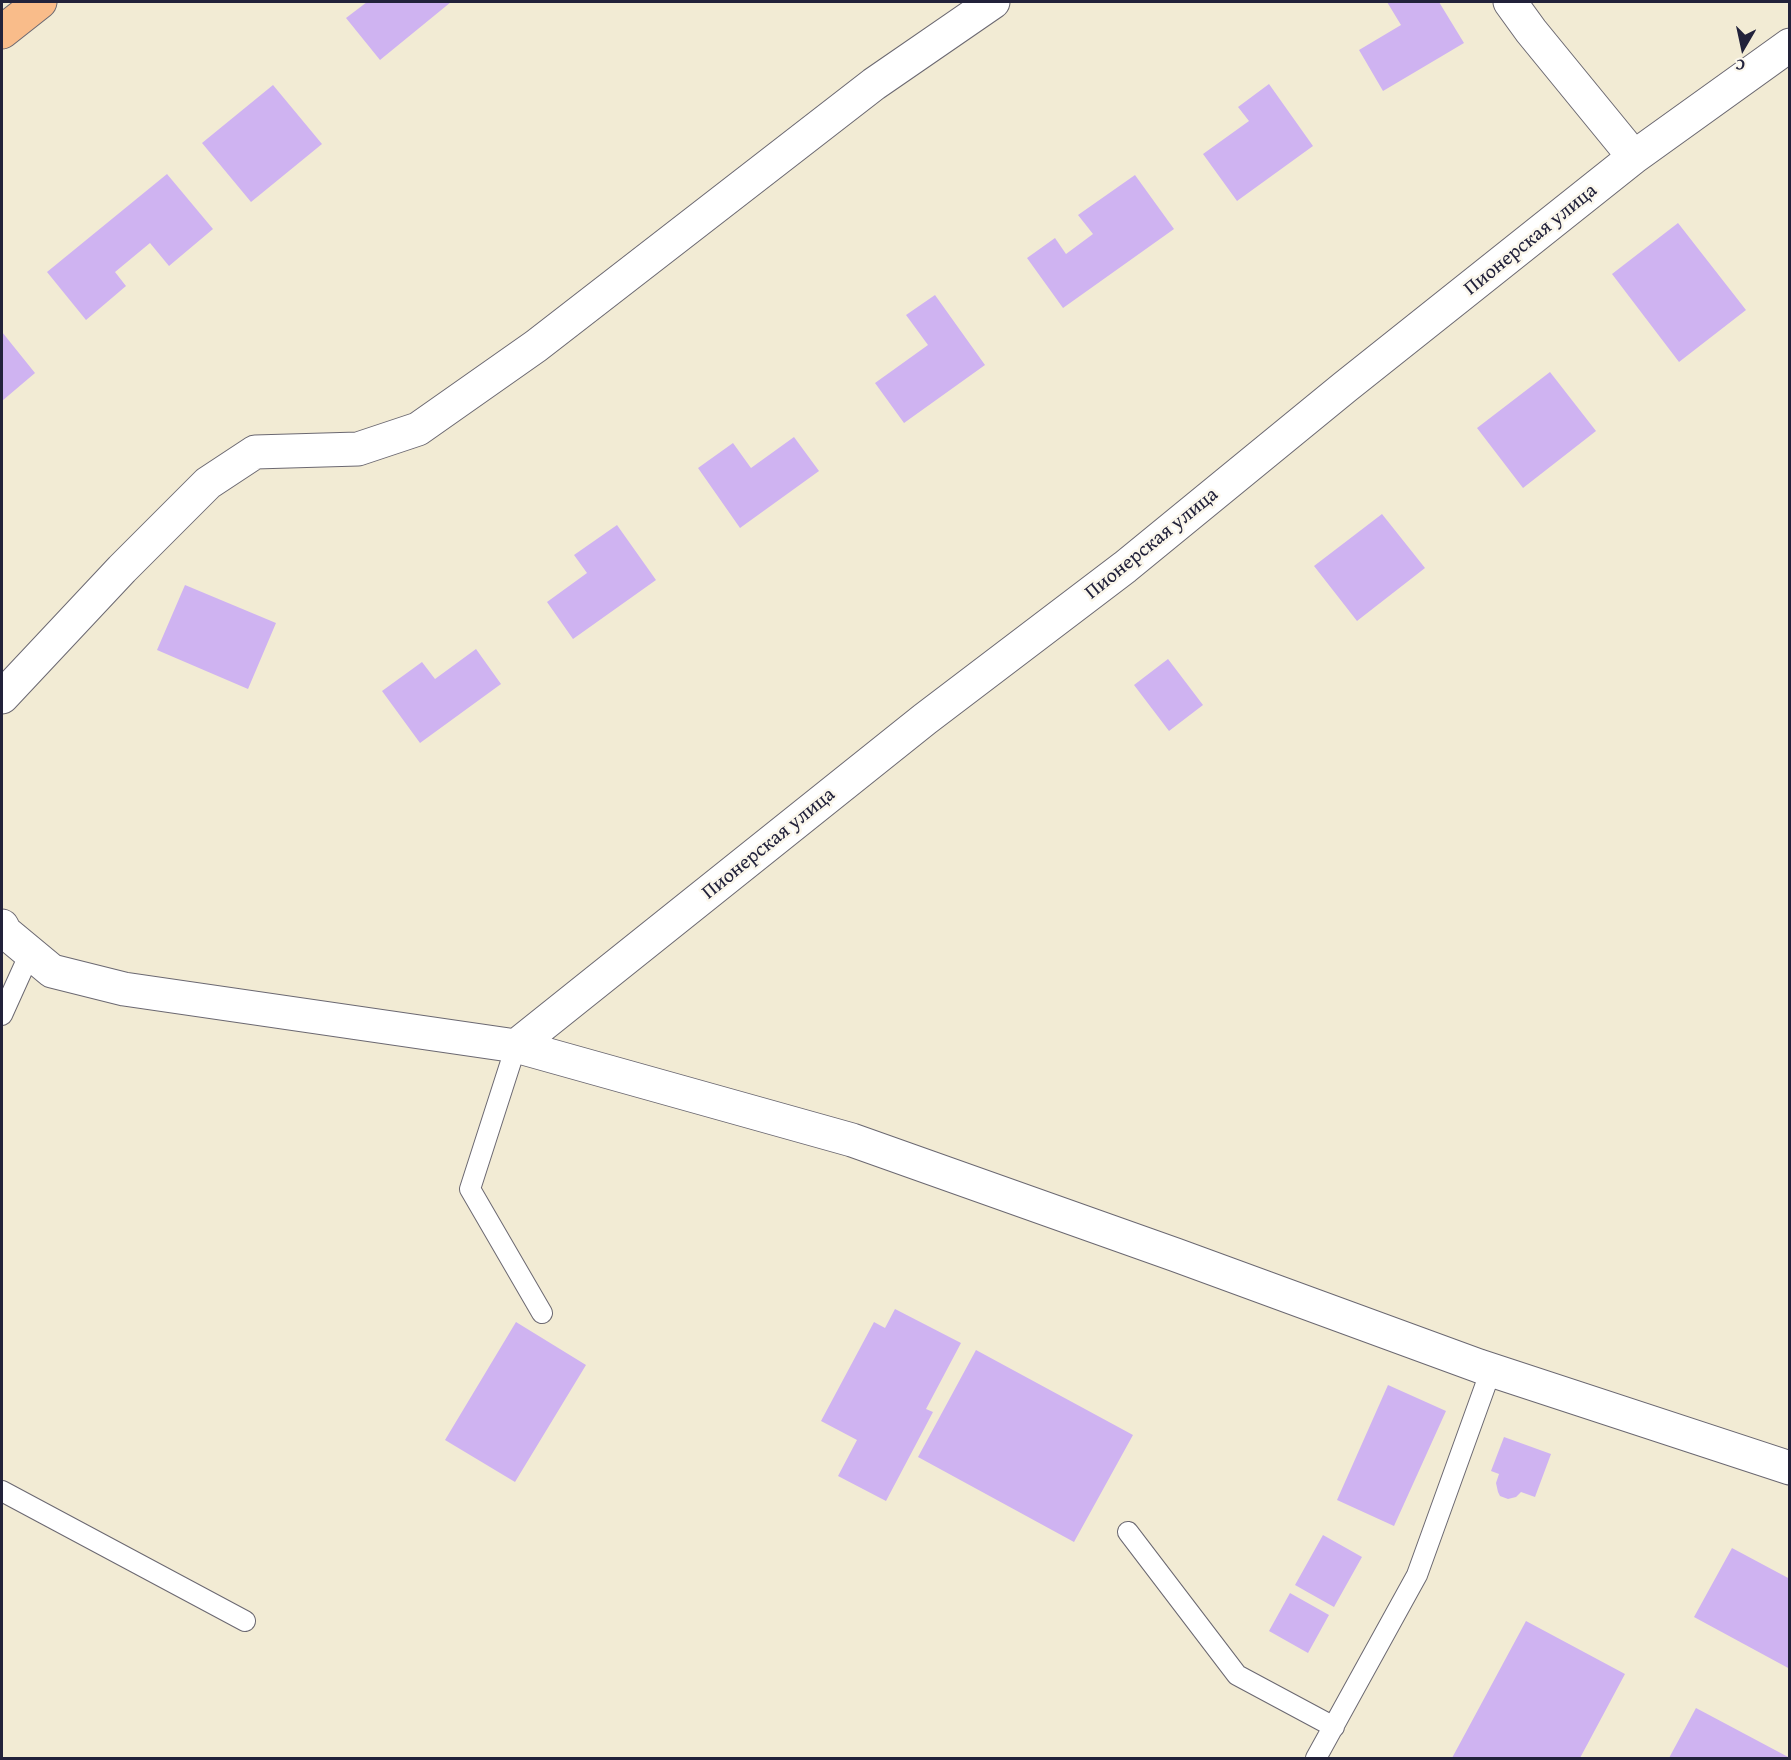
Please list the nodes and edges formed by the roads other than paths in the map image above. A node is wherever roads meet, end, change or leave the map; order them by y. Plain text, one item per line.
1 (40, 2) edge
2 (993, 2) edge
3 (1510, 2) edge
4 (2, 32) edge
5 (1790, 45) edge
6 (1634, 157) junction
7 (2, 697) edge
8 (2, 926) edge
9 (30, 953) junction
10 (2, 1015) edge
11 (516, 1046) junction
12 (542, 1313) dead end
13 (1491, 1370) junction
14 (1790, 1468) edge
15 (2, 1491) edge
16 (1128, 1532) dead end
17 (245, 1621) dead end
18 (1334, 1726) junction
19 (1316, 1758) edge

1 - 4 main road
2 - 7 street
3 - 6 street
5 - 6 street, Пионерская улица
6 - 11 street, Пионерская улица
8 - 9 street
9 - 10 lane
9 - 11 street
11 - 12 lane
11 - 13 street
13 - 14 street
13 - 18 lane
15 - 17 lane
16 - 18 lane
18 - 19 lane

